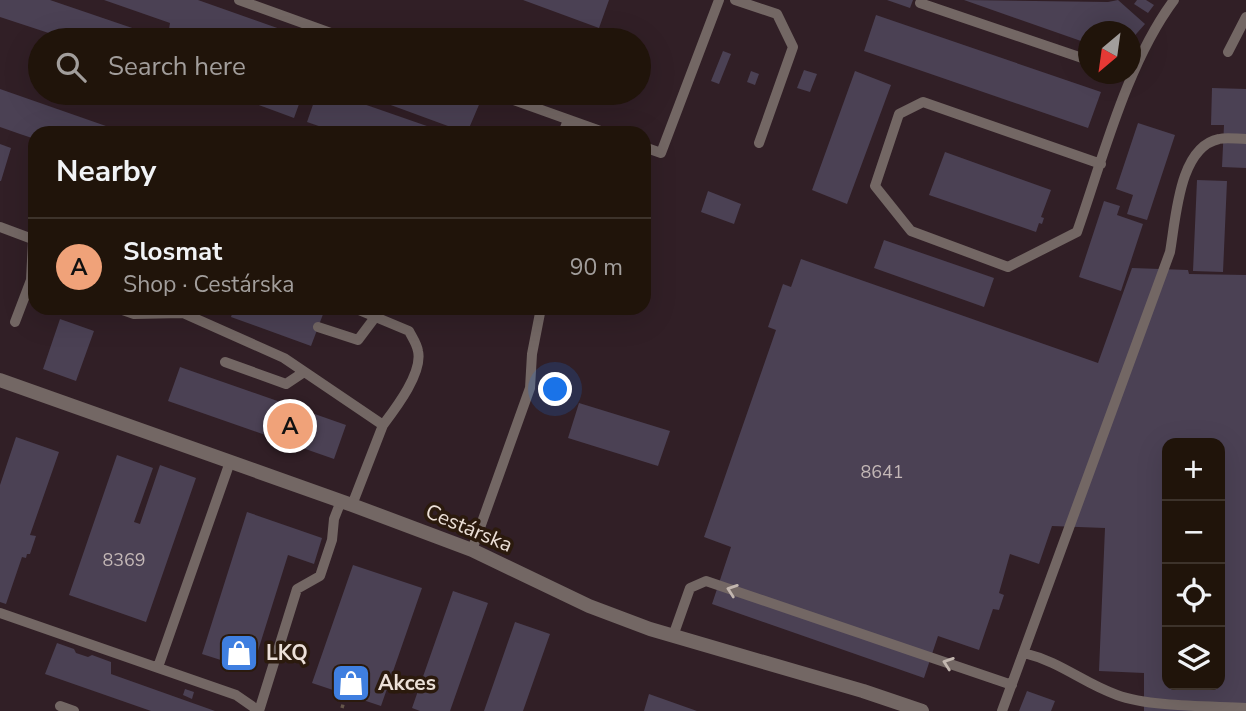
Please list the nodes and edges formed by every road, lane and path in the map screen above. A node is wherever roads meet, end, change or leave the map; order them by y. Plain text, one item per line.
1 (239, 0) edge
2 (719, 0) edge
3 (735, 0) edge
4 (1174, 0) edge
5 (920, 3) dead end
6 (1246, 17) edge
7 (317, 28) edge
8 (1228, 52) dead end
9 (1141, 54) edge
10 (1078, 57) edge
11 (1126, 84) edge
12 (527, 105) edge
13 (568, 120) junction
14 (566, 126) edge
15 (586, 126) edge
16 (1246, 139) edge
17 (759, 143) dead end
18 (651, 149) edge
19 (1101, 164) junction
20 (0, 227) edge
21 (28, 238) edge
22 (28, 292) edge
23 (194, 315) edge
24 (540, 315) edge
25 (376, 316) joint
26 (15, 322) dead end
27 (318, 327) dead end
28 (225, 362) dead end
29 (304, 372) junction
30 (0, 380) edge
31 (383, 425) junction
32 (230, 462) junction
33 (347, 503) junction
34 (472, 550) junction
35 (0, 613) edge
36 (673, 636) junction
37 (1024, 653) junction
38 (158, 667) junction
39 (1012, 685) junction
40 (346, 694) dead end
41 (60, 706) dead end
42 (342, 708) dead end
43 (1246, 708) edge
44 (74, 711) edge
45 (259, 711) edge
46 (922, 711) edge
47 (1002, 711) edge

1 - 7 lane
2 - 18 lane
3 - 17 lane
4 - 9 lane
5 - 10 lane
6 - 8 lane
11 - 19 lane
12 - 13 lane
13 - 14 lane
13 - 15 lane
16 - 37 lane
19 - 19 lane
20 - 21 lane
22 - 26 lane
23 - 29 lane
24 - 34 lane
25 - 27 lane
25 - 31 lane
28 - 29 lane
29 - 31 lane
30 - 32 street, Cestárska
31 - 33 lane
32 - 33 street, Cestárska
32 - 38 lane
33 - 34 street, Cestárska
33 - 45 lane
34 - 36 street, Cestárska
35 - 38 lane
39 -> 36 lane
36 - 46 street, Cestárska
37 - 39 lane
37 - 43 lane
38 - 45 lane
39 - 47 lane
40 - 42 path
41 - 44 lane

